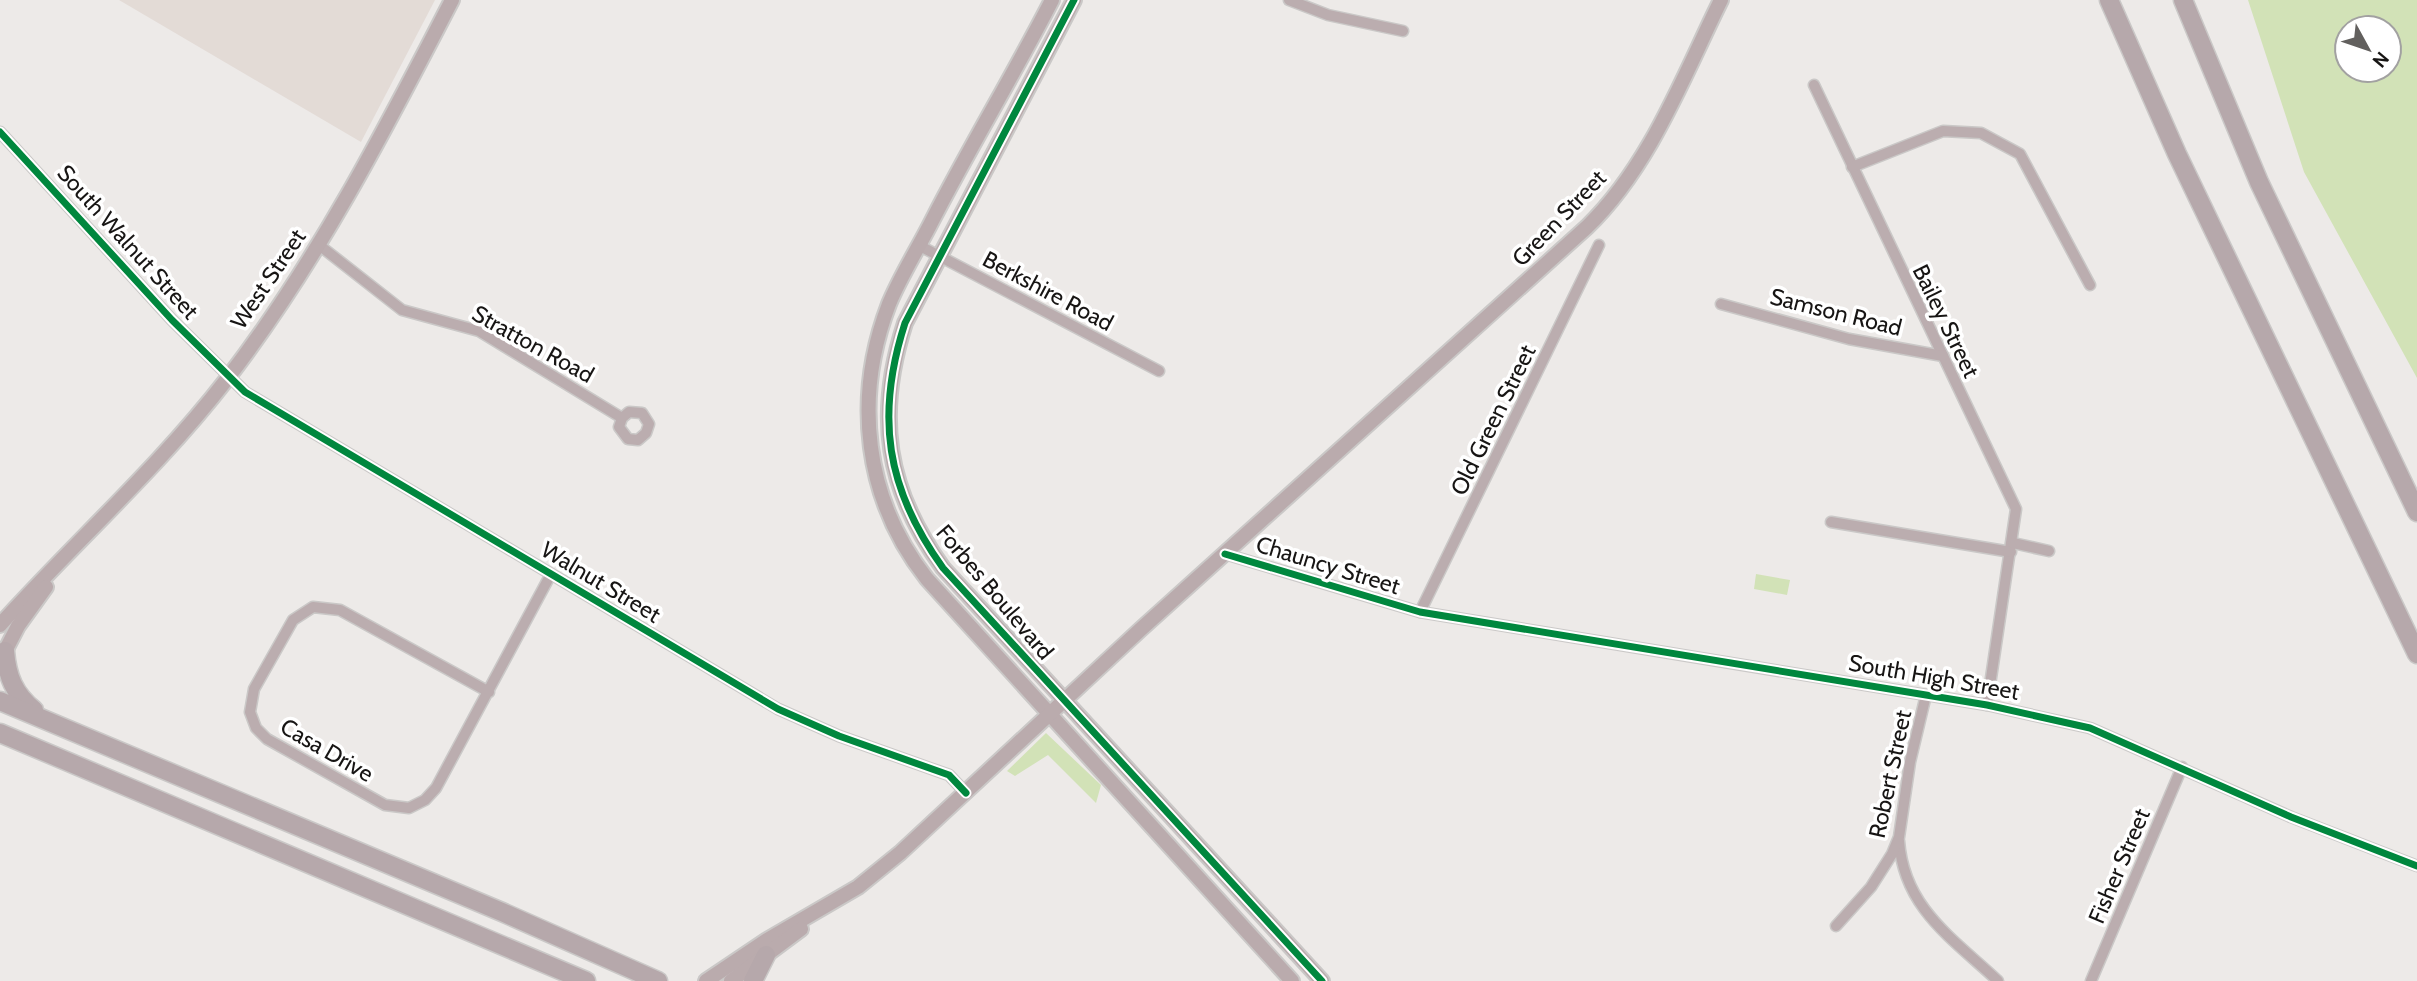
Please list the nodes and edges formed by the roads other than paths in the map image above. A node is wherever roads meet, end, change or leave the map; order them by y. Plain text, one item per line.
1 (452, 0) edge
2 (1052, 0) edge
3 (1074, 0) edge
4 (1289, 0) edge
5 (1721, 0) edge
6 (2109, 0) edge
7 (2183, 0) edge
8 (1402, 30) dead end
9 (1814, 85) dead end
10 (0, 132) edge
11 (1852, 167) junction
12 (319, 244) junction
13 (1599, 245) dead end
14 (920, 246) junction
15 (938, 255) junction
16 (2090, 285) dead end
17 (1721, 304) dead end
18 (1465, 340) joint
19 (1943, 356) junction
20 (1159, 371) dead end
21 (228, 377) junction
22 (622, 418) dead end
23 (2417, 512) edge
24 (1831, 522) dead end
25 (2012, 547) junction
26 (74, 549) junction
27 (2049, 551) dead end
28 (1225, 554) junction
29 (551, 575) junction
30 (1420, 612) junction
31 (0, 625) edge
32 (2417, 654) edge
33 (3, 656) edge
34 (489, 692) junction
35 (1926, 695) junction
36 (0, 701) edge
37 (1063, 701) junction
38 (1987, 705) junction
39 (1049, 714) junction
40 (47, 721) junction
41 (0, 733) edge
42 (2182, 767) junction
43 (967, 793) junction
44 (1899, 837) junction
45 (2417, 866) edge
46 (827, 908) junction
47 (1836, 926) dead end
48 (766, 955) junction
49 (586, 981) edge
50 (658, 981) edge
51 (706, 981) edge
52 (731, 981) edge
53 (753, 981) edge
54 (1292, 981) edge
55 (1322, 981) edge
56 (1998, 981) edge
57 (2091, 981) edge

1 - 12 street, West Street
2 - 14 street, Forbes Boulevard
3 - 15 street, Forbes Boulevard
4 - 8 street
5 - 18 street, Green Street
6 - 32 highway
7 - 23 highway
9 - 11 street, Bailey Street
10 - 21 street, South Walnut Street
11 - 16 street
11 - 19 street, Bailey Street
12 - 21 street, West Street
12 - 22 street, Stratton Road
13 - 30 street, Old Green Street
14 - 15 street, Berkshire Road
14 - 39 street, Forbes Boulevard
15 - 20 street, Berkshire Road
15 - 37 street, Forbes Boulevard
17 - 19 street, Samson Road
18 - 28 street, Chauncy Street
19 - 25 street, Bailey Street
21 - 26 street, West Street
21 - 29 street, Walnut Street
24 - 25 street
25 - 27 street
25 - 38 street, Bailey Street
26 - 31 street, West Street
26 - 33 street, West Street
28 - 30 street, Chauncy Street
28 - 37 street, Chauncy Street
29 - 34 street, Casa Drive
29 - 43 street, Walnut Street
30 - 35 street, South High Street
33 - 40 highway
34 - 34 street, Casa Drive
35 - 38 street, South High Street
35 - 44 street, Robert Street
36 - 40 highway
37 - 39 street, Chauncy Street
37 - 55 street, Forbes Boulevard
38 - 42 street, South High Street
39 - 43 street, Chauncy Street
39 - 54 street, Forbes Boulevard
40 - 50 highway
41 - 49 highway
42 - 45 street, South High Street
42 - 57 street, Fisher Street
43 - 46 street, Chauncy Street
44 - 47 street, Robert Street
44 - 56 street
46 - 48 street, Chauncy Street
46 - 51 street, Chauncy Street
48 - 52 street, Chauncy Street
48 - 53 highway

